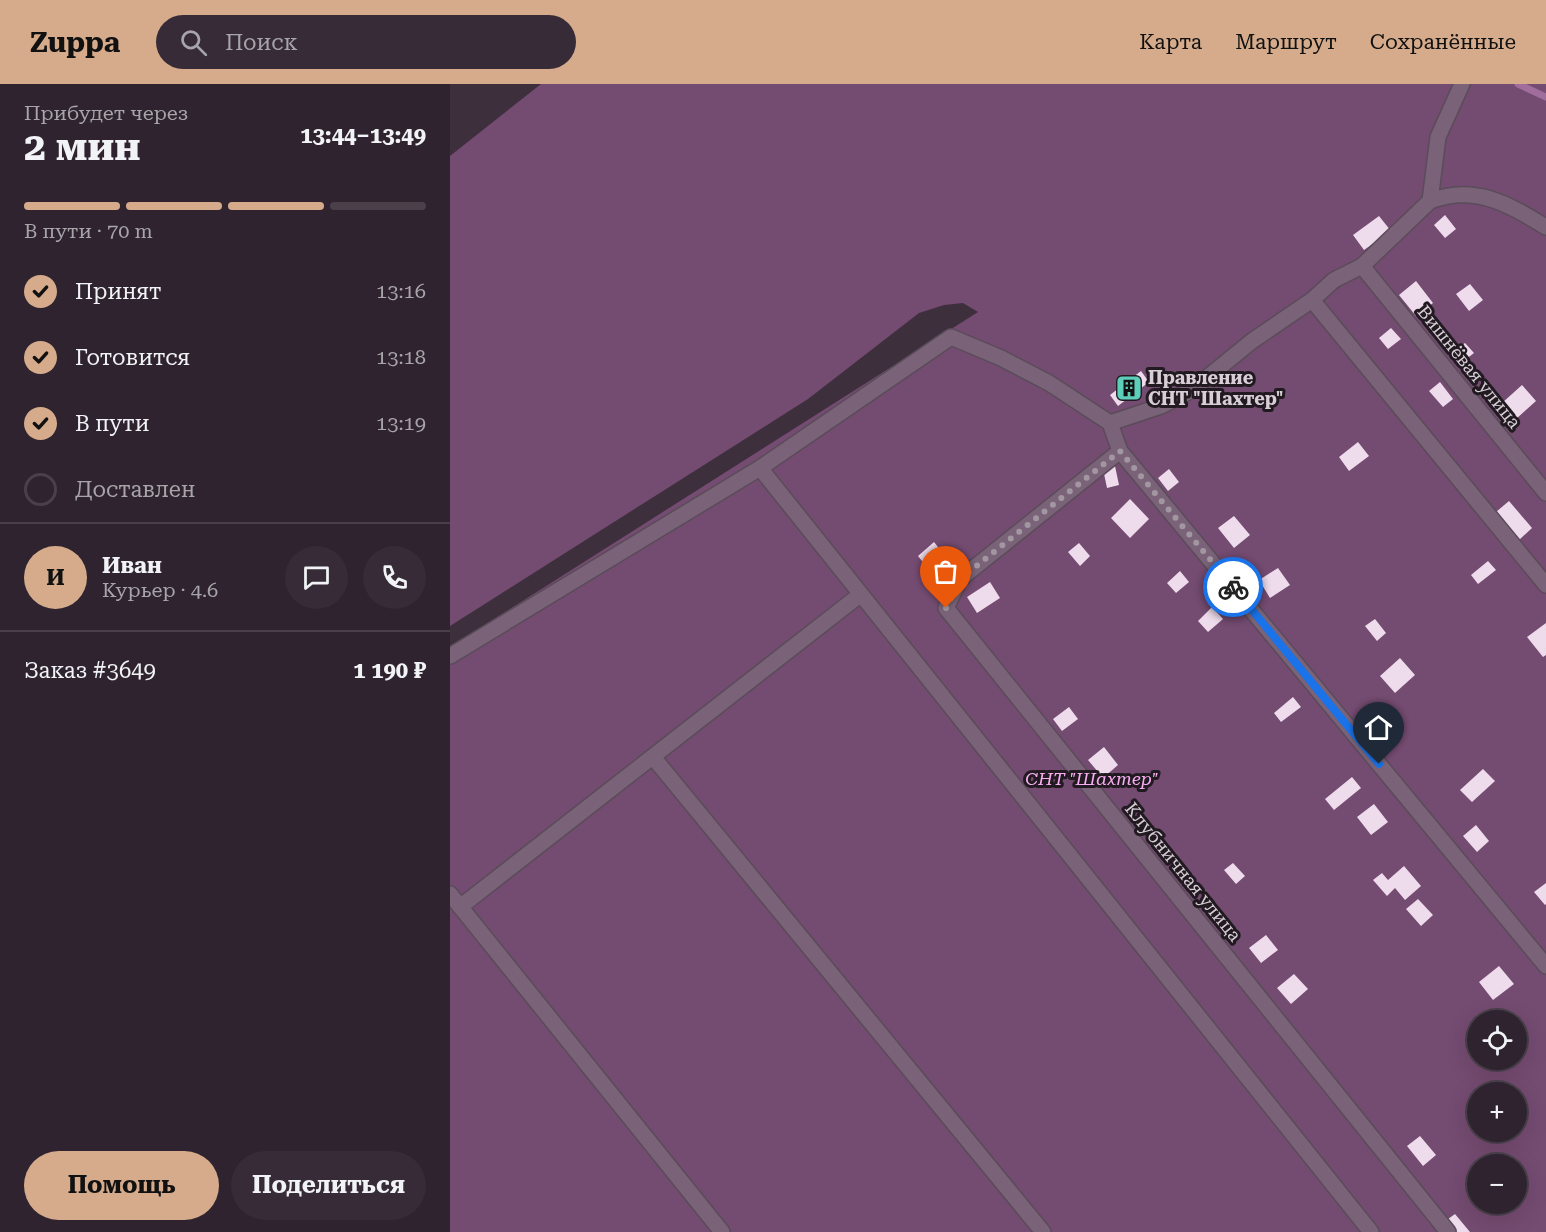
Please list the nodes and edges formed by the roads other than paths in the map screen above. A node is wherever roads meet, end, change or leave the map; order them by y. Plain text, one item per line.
1 (1462, 84) edge
2 (1430, 201) junction
3 (1546, 227) edge
4 (1362, 266) junction
5 (1312, 300) junction
6 (1110, 423) junction
7 (1120, 451) junction
8 (760, 468) junction
9 (1546, 493) edge
10 (1546, 585) edge
11 (861, 594) junction
12 (450, 656) edge
13 (653, 757) junction
14 (450, 894) edge
15 (460, 907) junction
16 (1546, 966) edge
17 (722, 1232) edge
18 (1043, 1232) edge
19 (1371, 1232) edge
20 (1448, 1232) edge

1 - 2 lane
2 - 3 lane
2 - 4 lane
4 - 5 lane
4 - 9 lane, Вишнёвая улица
5 - 6 lane
5 - 10 lane
6 - 7 lane
6 - 8 lane
7 - 16 lane
7 - 20 lane, Клубничная улица
8 - 11 lane
8 - 12 lane
11 - 13 lane
11 - 19 lane
13 - 15 lane
13 - 18 lane
14 - 15 lane
15 - 17 lane

